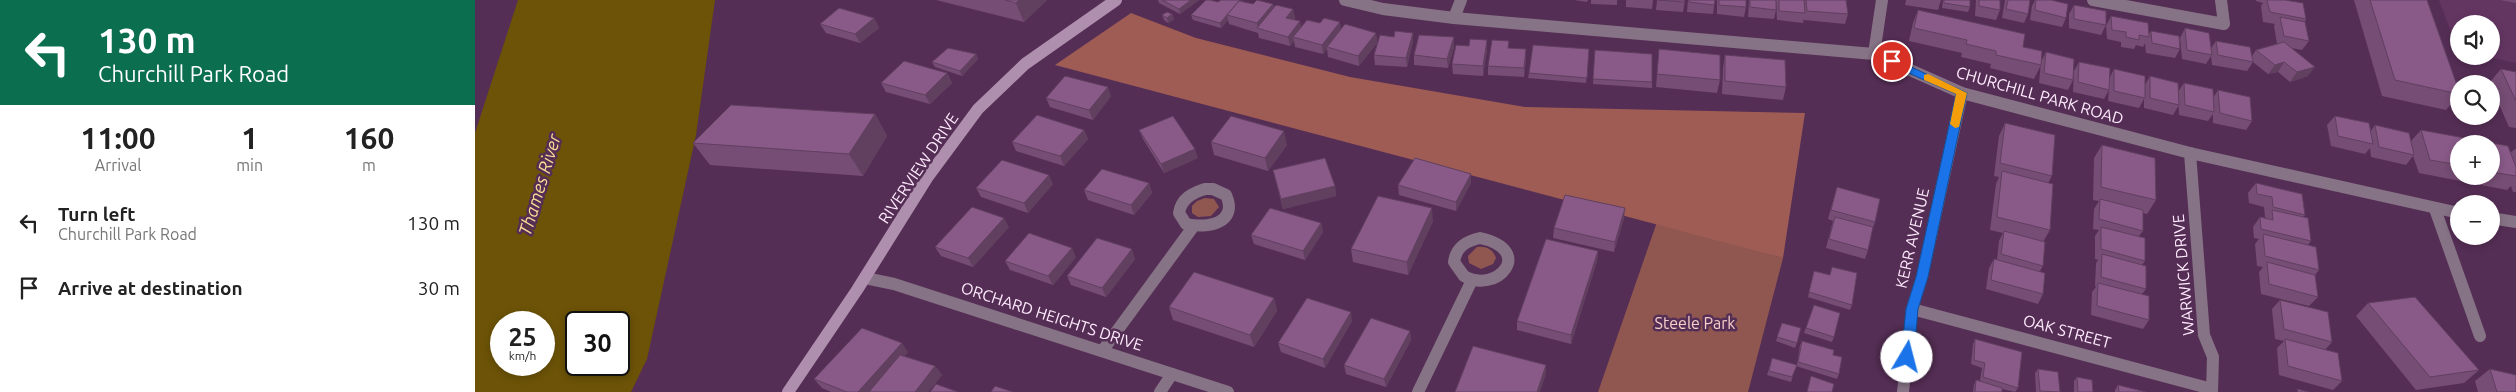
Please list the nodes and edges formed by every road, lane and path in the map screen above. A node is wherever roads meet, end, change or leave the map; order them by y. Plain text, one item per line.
1 (1115, 0) edge
2 (1345, 0) edge
3 (1461, 0) edge
4 (1882, 0) edge
5 (2093, 0) edge
6 (2221, 0) edge
7 (1454, 18) junction
8 (1874, 54) junction
9 (1962, 93) junction
10 (2190, 154) junction
11 (2435, 209) junction
12 (2450, 212) edge
13 (2500, 219) edge
14 (2516, 222) edge
15 (1193, 227) dead end
16 (865, 278) junction
17 (1472, 280) dead end
18 (1912, 309) junction
19 (2480, 336) dead end
20 (1103, 350) junction
21 (1172, 374) junction
22 (2212, 390) edge
23 (788, 392) edge
24 (1160, 392) edge
25 (1228, 392) edge
26 (1419, 392) edge
27 (1903, 392) edge

1 - 16 street, RIVERVIEW DRIVE
2 - 7 street, CHURCHILL PARK ROAD
3 - 7 street
4 - 8 street
5 - 6 street
7 - 8 street, CHURCHILL PARK ROAD
8 - 9 street, CHURCHILL PARK ROAD
9 - 10 street, CHURCHILL PARK ROAD
9 - 18 street, KERR AVENUE
10 - 11 street, CHURCHILL PARK ROAD
10 - 22 street, WARWICK DRIVE
11 - 12 street, CHURCHILL PARK ROAD
11 - 19 street
13 - 14 street
15 - 20 street
16 - 20 street, ORCHARD HEIGHTS DRIVE
16 - 23 street, RIVERVIEW DRIVE
17 - 26 street
18 - 22 street, OAK STREET
18 - 27 street, KERR AVENUE
20 - 21 street, ORCHARD HEIGHTS DRIVE
21 - 24 street
21 - 25 street, ORCHARD HEIGHTS DRIVE

